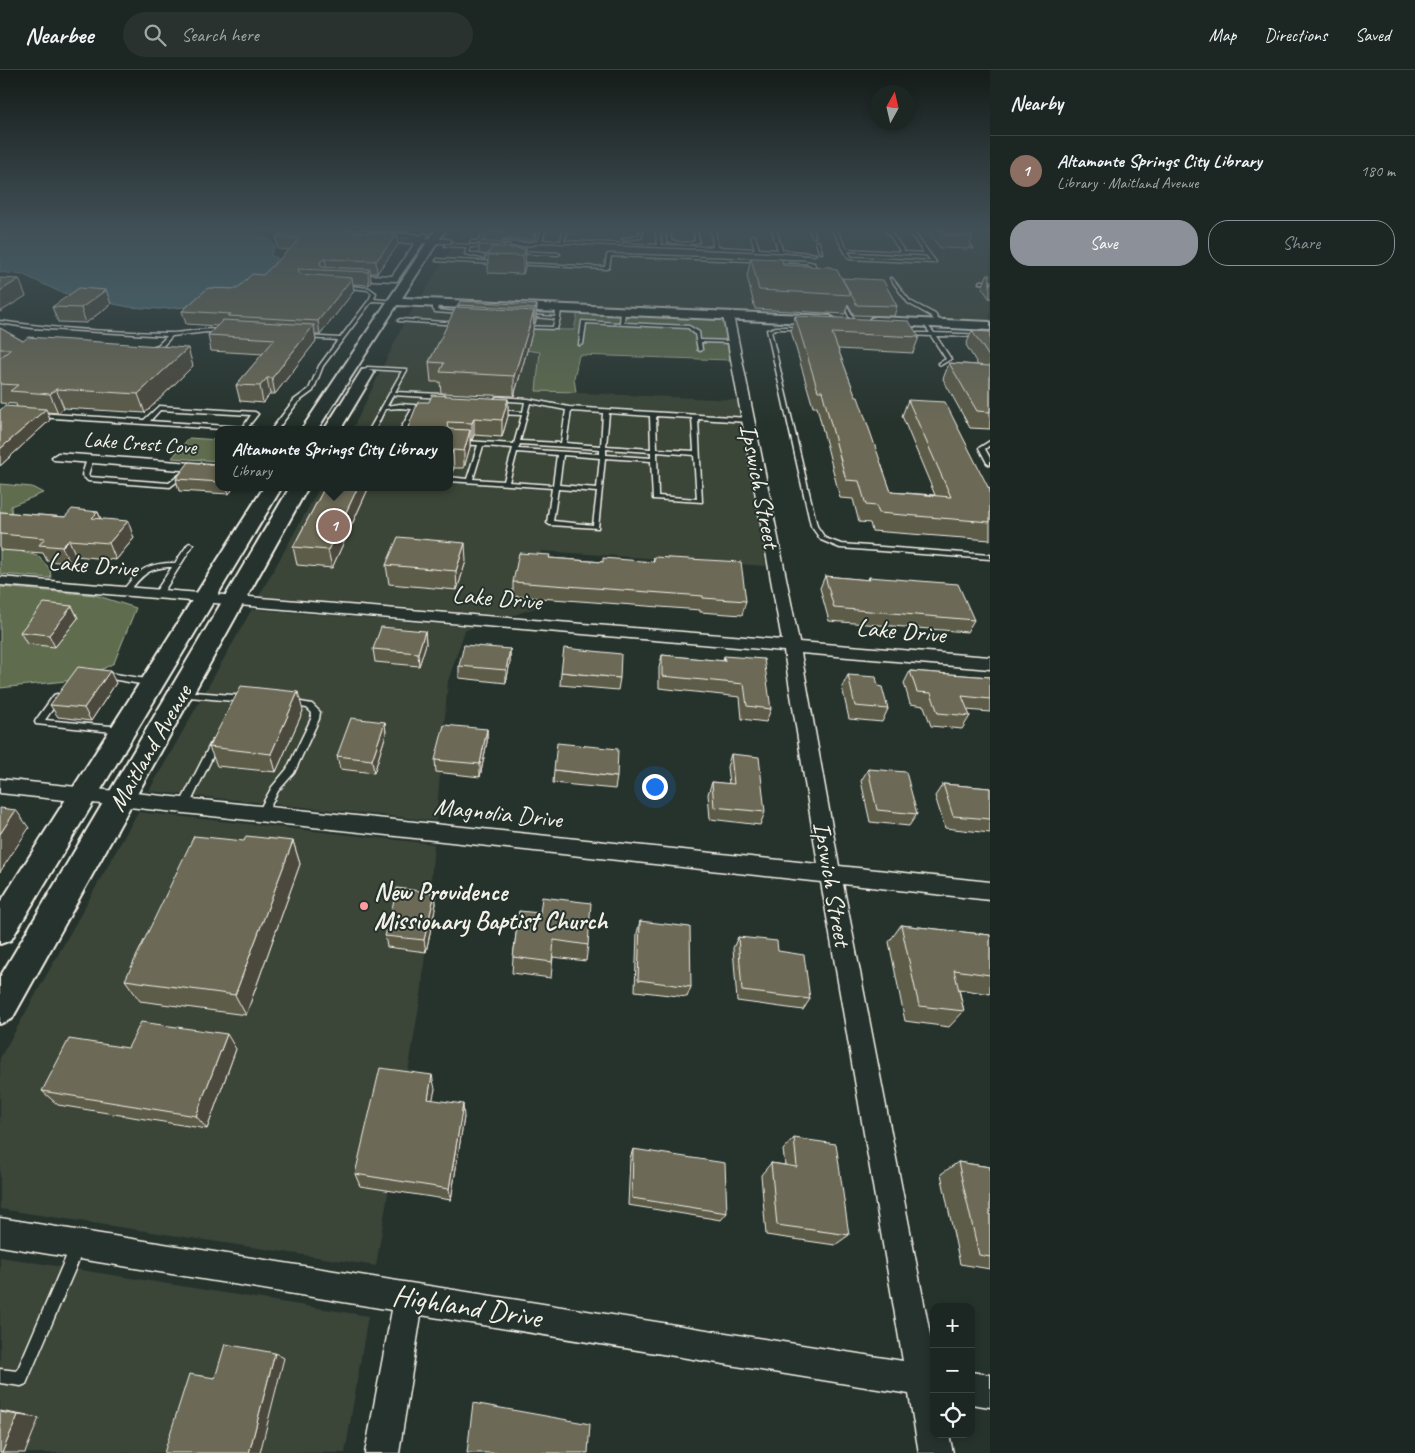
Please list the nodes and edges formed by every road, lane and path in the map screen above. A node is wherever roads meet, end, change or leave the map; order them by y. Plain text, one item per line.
1 (374, 294) edge
2 (397, 294) edge
3 (839, 294) edge
4 (902, 294) edge
5 (414, 297) junction
6 (370, 300) junction
7 (393, 301) junction
8 (436, 303) junction
9 (558, 313) junction
10 (471, 314) edge
11 (728, 315) junction
12 (519, 316) edge
13 (622, 317) junction
14 (400, 320) junction
15 (853, 320) junction
16 (0, 322) edge
17 (462, 324) edge
18 (990, 326) edge
19 (32, 327) junction
20 (518, 327) edge
21 (815, 329) edge
22 (936, 330) junction
23 (226, 332) edge
24 (27, 333) dead end
25 (903, 334) edge
26 (171, 335) junction
27 (390, 335) dead end
28 (303, 336) edge
29 (990, 336) edge
30 (341, 339) junction
31 (698, 341) junction
32 (733, 342) junction
33 (581, 344) dead end
34 (146, 350) edge
35 (700, 350) dead end
36 (373, 363) joint
37 (941, 364) dead end
38 (392, 393) junction
39 (450, 396) edge
40 (489, 399) edge
41 (528, 402) junction
42 (416, 407) junction
43 (383, 408) junction
44 (436, 408) edge
45 (569, 409) junction
46 (606, 411) junction
47 (485, 412) edge
48 (29, 414) edge
49 (525, 414) junction
50 (653, 414) junction
51 (695, 417) junction
52 (748, 420) junction
53 (146, 422) junction
54 (215, 426) edge
55 (246, 426) edge
56 (277, 426) edge
57 (312, 426) edge
58 (334, 426) edge
59 (374, 426) edge
60 (406, 426) edge
61 (453, 442) edge
62 (990, 443) edge
63 (481, 444) junction
64 (563, 444) junction
65 (516, 446) junction
66 (604, 447) junction
67 (655, 450) junction
68 (697, 453) junction
69 (560, 454) junction
70 (602, 456) junction
71 (58, 457) dead end
72 (90, 459) junction
73 (655, 460) junction
74 (990, 463) edge
75 (193, 467) junction
76 (215, 469) edge
77 (453, 479) edge
78 (469, 481) junction
79 (506, 483) junction
80 (555, 487) junction
81 (600, 490) junction
82 (271, 491) edge
83 (297, 491) edge
84 (190, 545) dead end
85 (990, 557) edge
86 (177, 565) junction
87 (0, 580) edge
88 (126, 591) junction
89 (158, 594) junction
90 (205, 598) junction
91 (234, 600) junction
92 (791, 646) junction
93 (990, 663) edge
94 (96, 675) edge
95 (152, 683) junction
96 (62, 690) edge
97 (180, 694) junction
98 (237, 699) junction
99 (256, 700) edge
100 (283, 702) edge
101 (233, 708) edge
102 (123, 730) junction
103 (219, 734) edge
104 (0, 786) edge
105 (83, 795) junction
106 (120, 799) junction
107 (184, 806) junction
108 (262, 814) junction
109 (830, 874) junction
110 (990, 891) edge
111 (0, 930) edge
112 (0, 1008) edge
113 (0, 1232) edge
114 (78, 1245) junction
115 (409, 1297) junction
116 (0, 1376) edge
117 (928, 1382) edge
118 (975, 1389) edge
119 (990, 1391) edge
120 (382, 1453) edge
121 (936, 1453) edge

1 - 6 lane
2 - 7 main road
3 - 15 lane
4 - 22 lane
5 - 7 main road
5 - 8 main road
5 - 14 main road
6 - 7 lane
6 - 30 lane
7 - 57 main road
8 - 9 main road
8 - 10 lane
9 - 12 lane
9 - 13 main road
9 - 20 lane
11 - 13 main road
11 - 15 main road
11 - 32 street, Ipswich Street
13 - 31 lane
13 - 33 lane
14 - 17 lane
14 - 27 main road
15 - 22 main road
16 - 19 lane
18 - 22 main road
19 - 24 lane
19 - 26 lane
21 - 85 lane
22 - 25 lane
22 - 29 lane
22 - 37 lane
23 - 26 lane
26 - 34 lane
28 - 30 lane
30 - 56 lane
31 - 32 lane
31 - 35 lane
32 - 52 street, Ipswich Street
36 - 38 lane
36 - 58 main road
38 - 39 lane
38 - 43 lane
40 - 41 lane
41 - 45 lane
41 - 49 lane
42 - 43 lane
42 - 44 lane
42 - 60 lane
43 - 59 lane
45 - 46 lane
45 - 64 lane
46 - 50 lane
46 - 66 lane
47 - 49 lane
48 - 53 lane
49 - 65 lane
50 - 51 lane
50 - 67 lane
51 - 52 lane
51 - 68 lane
52 - 92 street, Ipswich Street
53 - 54 lane
53 - 55 lane
61 - 63 lane
62 - 74 lane
63 - 65 lane
63 - 78 lane
64 - 65 lane
64 - 66 lane
65 - 69 lane
65 - 79 lane
66 - 67 lane
66 - 70 lane
67 - 68 lane
67 - 73 lane
68 - 73 lane
69 - 70 lane
69 - 80 lane
70 - 73 lane
70 - 81 lane
71 - 72 street, Lake Crest Cove
72 - 75 street, Lake Crest Cove
72 - 75 lane
75 - 76 street, Lake Crest Cove
77 - 78 lane
78 - 79 lane
79 - 80 lane
80 - 81 lane
80 - 81 lane
82 - 90 main road, Maitland Avenue
83 - 91 main road, Maitland Avenue
84 - 86 lane
86 - 88 lane
86 - 89 lane
87 - 88 street, Lake Drive
88 - 89 street, Lake Drive
89 - 90 street, Lake Drive
90 - 91 street, Lake Drive
90 - 95 main road, Maitland Avenue
91 - 92 street, Lake Drive
91 - 97 main road, Maitland Avenue
92 - 93 street, Lake Drive
92 - 109 street, Ipswich Street
94 - 95 lane
95 - 102 main road, Maitland Avenue
96 - 102 lane
97 - 98 lane
97 - 106 main road, Maitland Avenue
98 - 99 lane
98 - 101 lane
100 - 108 lane
102 - 105 main road, Maitland Avenue
103 - 107 lane
104 - 105 street, Magnolia Drive
105 - 106 street, Magnolia Drive
105 - 111 main road, Maitland Avenue
106 - 107 street, Magnolia Drive
106 - 112 main road, Maitland Avenue
107 - 108 street, Magnolia Drive
108 - 109 street, Magnolia Drive
109 - 110 street, Magnolia Drive
109 - 117 street, Ipswich Street
113 - 114 street, Highland Drive
114 - 115 street, Highland Drive
114 - 116 lane
115 - 117 street, Highland Drive
115 - 120 street
117 - 121 street, Ipswich Street
118 - 119 street

